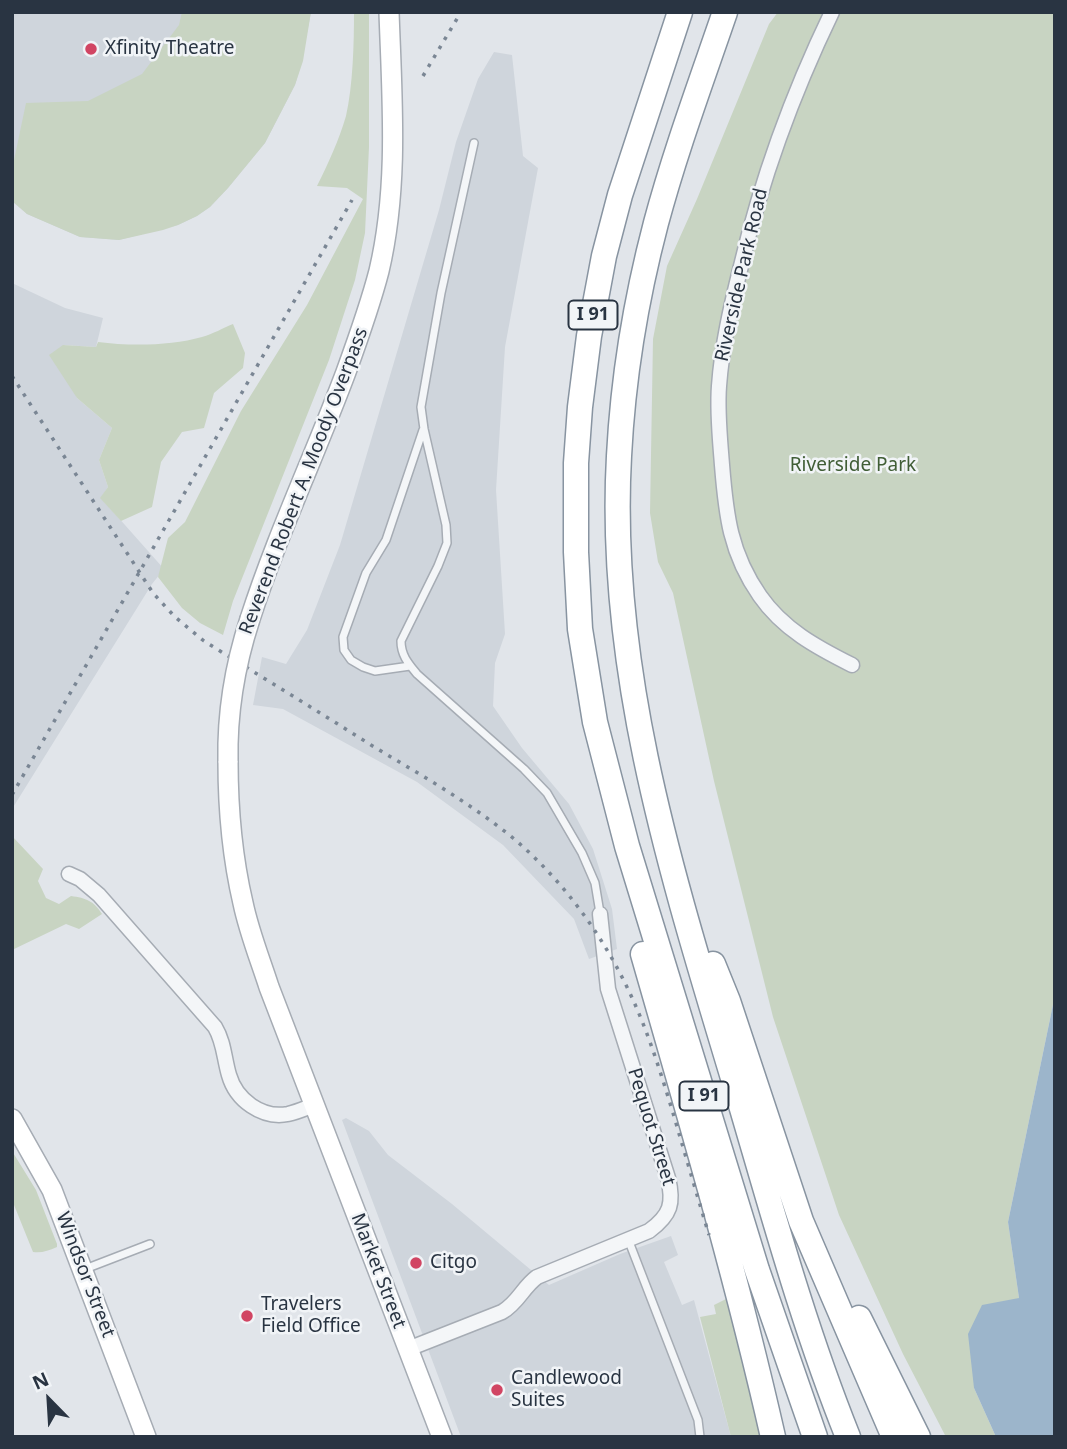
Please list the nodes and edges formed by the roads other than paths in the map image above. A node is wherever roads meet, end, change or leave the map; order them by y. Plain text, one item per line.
1 (389, 12) edge
2 (680, 12) edge
3 (725, 12) edge
4 (832, 12) edge
5 (474, 143) dead end
6 (424, 429) junction
7 (852, 665) dead end
8 (410, 666) junction
9 (602, 753) junction
10 (68, 874) dead end
11 (681, 906) junction
12 (600, 914) joint
13 (314, 1105) junction
14 (12, 1119) edge
15 (780, 1154) junction
16 (628, 1240) junction
17 (150, 1244) dead end
18 (83, 1270) junction
19 (408, 1349) junction
20 (146, 1437) edge
21 (442, 1437) edge
22 (700, 1437) edge
23 (772, 1437) edge
24 (815, 1437) edge
25 (849, 1437) edge
26 (894, 1437) edge
27 (918, 1437) edge

1 - 13 main road, Reverend Robert A. Moody Overpass, bridge
2 - 9 highway, I 91
3 - 11 highway, I 91
4 - 7 street, Riverside Park Road
5 - 6 lane
6 - 8 lane
6 - 8 lane
8 - 12 lane
9 - 23 highway
9 - 24 highway, I 91
10 - 13 street
11 - 15 highway
11 - 25 highway, I 91
12 - 16 street, Pequot Street
13 - 19 main road, Market Street
14 - 18 main road, Windsor Street
15 - 26 highway
15 - 27 highway
16 - 19 street, Pequot Street
16 - 22 lane
17 - 18 lane
18 - 20 main road, Windsor Street
19 - 21 main road, Market Street

